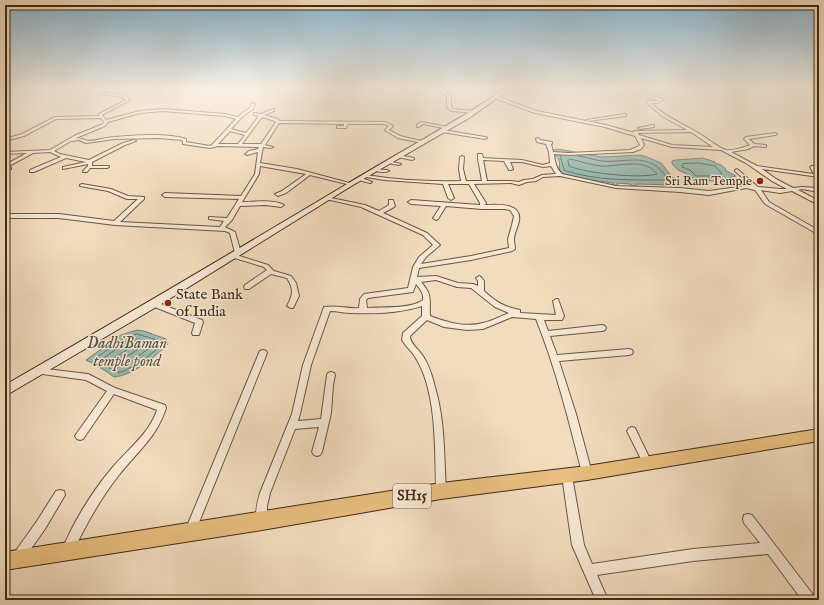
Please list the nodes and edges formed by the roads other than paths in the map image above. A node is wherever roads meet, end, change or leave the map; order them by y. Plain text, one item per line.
1 (90, 117) edge
2 (101, 117) edge
3 (120, 117) edge
4 (233, 117) edge
5 (260, 117) edge
6 (266, 117) edge
7 (466, 117) edge
8 (564, 117) edge
9 (610, 117) edge
10 (677, 117) edge
11 (669, 118) joint
12 (239, 119) joint
13 (106, 121) junction
14 (584, 121) junction
15 (278, 122) junction
16 (347, 122) junction
17 (677, 122) junction
18 (665, 123) dead end
19 (418, 126) dead end
20 (653, 126) dead end
21 (338, 127) dead end
22 (445, 129) junction
23 (230, 130) junction
24 (693, 131) junction
25 (247, 134) junction
26 (636, 134) junction
27 (775, 134) dead end
28 (146, 138) junction
29 (485, 138) dead end
30 (538, 139) dead end
31 (5, 140) edge
32 (69, 140) junction
33 (423, 142) junction
34 (753, 145) junction
35 (214, 146) junction
36 (238, 146) junction
37 (764, 146) dead end
38 (271, 147) dead end
39 (261, 148) junction
40 (718, 148) junction
41 (51, 151) junction
42 (727, 151) junction
43 (32, 152) junction
44 (5, 153) edge
45 (552, 153) junction
46 (66, 156) junction
47 (462, 157) dead end
48 (250, 158) dead end
49 (402, 161) junction
50 (507, 162) junction
51 (258, 164) junction
52 (88, 165) junction
53 (553, 166) junction
54 (107, 167) dead end
55 (754, 167) junction
56 (819, 167) edge
57 (65, 168) dead end
58 (5, 169) edge
59 (511, 169) dead end
60 (376, 170) junction
61 (737, 170) dead end
62 (32, 171) dead end
63 (387, 171) dead end
64 (310, 174) junction
65 (560, 175) junction
66 (547, 176) junction
67 (819, 176) edge
68 (366, 179) junction
69 (445, 183) junction
70 (464, 183) junction
71 (471, 183) junction
72 (485, 183) junction
73 (82, 185) dead end
74 (352, 186) junction
75 (757, 189) junction
76 (791, 189) junction
77 (819, 190) edge
78 (278, 194) dead end
79 (165, 195) dead end
80 (242, 198) junction
81 (328, 198) junction
82 (451, 198) dead end
83 (479, 198) junction
84 (391, 202) dead end
85 (411, 202) dead end
86 (819, 203) edge
87 (239, 204) junction
88 (281, 205) dead end
89 (444, 205) junction
90 (482, 207) junction
91 (498, 207) junction
92 (379, 213) junction
93 (5, 216) edge
94 (211, 218) dead end
95 (436, 218) dead end
96 (229, 220) junction
97 (115, 223) junction
98 (221, 229) junction
99 (816, 230) dead end
100 (236, 255) junction
101 (416, 266) junction
102 (270, 271) junction
103 (479, 278) dead end
104 (247, 287) dead end
105 (483, 294) junction
106 (556, 301) dead end
107 (426, 302) junction
108 (154, 304) junction
109 (291, 306) dead end
110 (363, 310) junction
111 (528, 316) junction
112 (426, 317) junction
113 (539, 317) junction
114 (602, 328) dead end
115 (196, 333) dead end
116 (546, 334) junction
117 (628, 352) dead end
118 (263, 353) dead end
119 (555, 358) junction
120 (38, 372) junction
121 (331, 375) dead end
122 (112, 390) junction
123 (5, 391) edge
124 (324, 423) junction
125 (291, 425) junction
126 (632, 431) dead end
127 (819, 435) edge
128 (80, 436) dead end
129 (317, 452) dead end
130 (647, 462) junction
131 (587, 473) junction
132 (567, 476) junction
133 (441, 491) junction
134 (60, 495) dead end
135 (748, 519) dead end
136 (262, 521) junction
137 (189, 532) junction
138 (771, 548) junction
139 (68, 550) junction
140 (10, 560) edge
141 (588, 570) junction
142 (602, 600) edge
143 (810, 600) edge

1 - 31 street
2 - 13 street
3 - 13 street
4 - 12 street
5 - 25 street
6 - 15 street
7 - 22 street
8 - 14 street
9 - 14 street
10 - 11 street
11 - 17 street
12 - 23 street
13 - 32 street
14 - 26 street
15 - 16 street
15 - 39 street
16 - 21 street
16 - 33 street
17 - 18 street
17 - 24 street
19 - 22 street
20 - 26 street
22 - 29 street
22 - 33 street
23 - 25 street
23 - 35 street
24 - 26 street
24 - 40 street
25 - 36 street
26 - 40 street
26 - 45 street
27 - 34 street
28 - 32 street
28 - 35 street
28 - 52 street
30 - 45 street
32 - 41 street
33 - 49 street
34 - 37 street
34 - 42 street
35 - 36 street
36 - 39 street
38 - 39 street
39 - 48 street
39 - 51 street
40 - 42 street
41 - 43 street
41 - 46 street
42 - 55 street
43 - 44 street
43 - 58 street
45 - 53 street
46 - 52 street
46 - 62 street
47 - 70 street
49 - 49 street
49 - 60 street
50 - 53 street
50 - 59 street
50 - 72 street
51 - 64 street
51 - 80 street
52 - 54 street
52 - 57 street
53 - 65 street
53 - 66 street
55 - 67 street
55 - 76 street
56 - 67 street
60 - 63 street
60 - 68 street
61 - 75 street
64 - 74 street
64 - 78 street
65 - 66 street
65 - 75 street
66 - 72 street
68 - 69 street
68 - 74 street
69 - 70 street
69 - 82 street
70 - 71 street
71 - 72 street
71 - 83 street
73 - 97 street
74 - 81 street
75 - 76 street
75 - 99 street
76 - 77 street
76 - 86 street
79 - 80 street
80 - 87 street
81 - 92 street
81 - 100 street
83 - 90 street
83 - 91 street
84 - 92 street
85 - 89 street
87 - 88 street
87 - 96 street
89 - 90 street
89 - 95 street
90 - 91 street
91 - 101 street
92 - 101 street
93 - 97 street
94 - 96 street
96 - 98 street
97 - 98 street
98 - 100 street
100 - 102 street
100 - 108 street
101 - 110 street
102 - 104 street
102 - 109 street
103 - 105 street
105 - 107 street
105 - 111 street
106 - 113 street
107 - 110 street
107 - 112 street
108 - 115 street
108 - 120 street
110 - 125 street
111 - 112 street
111 - 113 street
112 - 133 street
113 - 116 street
114 - 116 street
116 - 119 street
117 - 119 street
118 - 137 street
119 - 131 street
120 - 122 street
120 - 123 street
121 - 124 street
122 - 128 street
122 - 139 street
124 - 125 street
124 - 129 street
125 - 136 street
126 - 130 street
127 - 130 main road, SH15
130 - 131 main road, SH15
131 - 132 main road, SH15
132 - 133 main road, SH15
132 - 141 street
133 - 136 main road, SH15
134 - 140 street
135 - 138 street
136 - 137 main road, SH15
137 - 139 main road, SH15
138 - 141 street
138 - 143 street
139 - 140 main road, SH15
141 - 142 street

